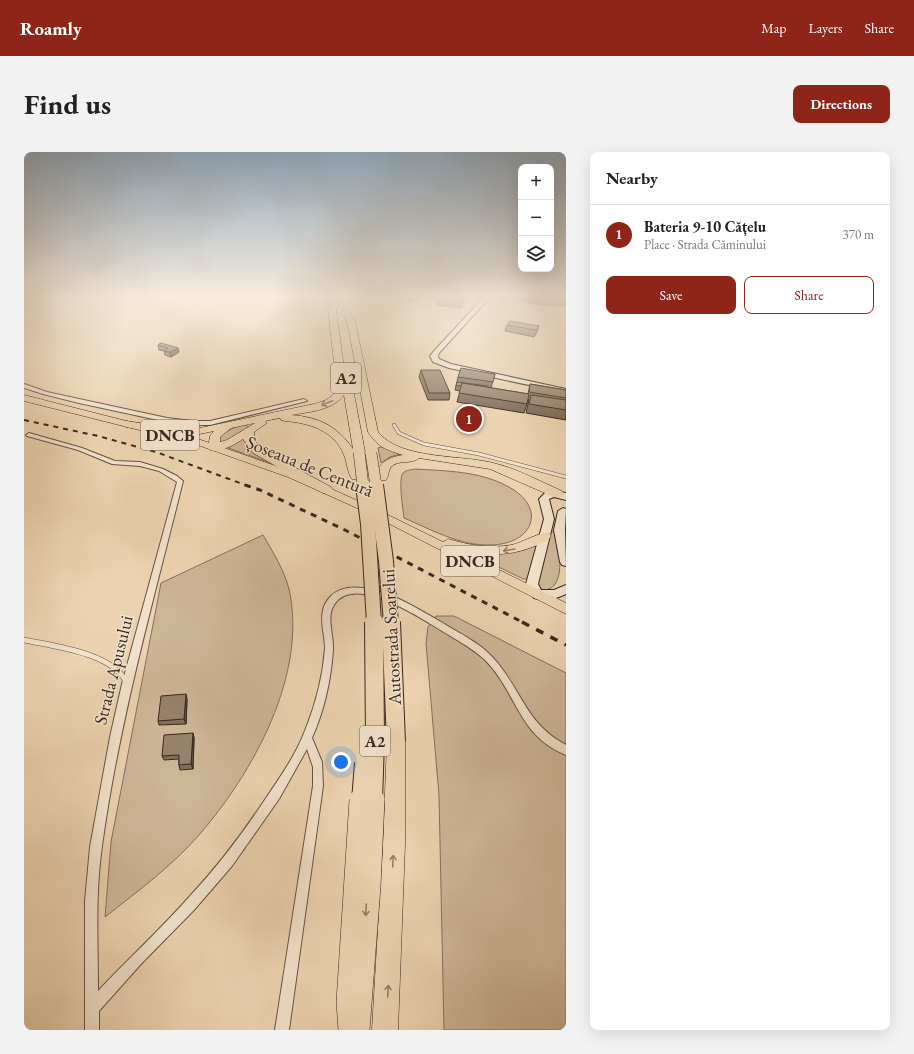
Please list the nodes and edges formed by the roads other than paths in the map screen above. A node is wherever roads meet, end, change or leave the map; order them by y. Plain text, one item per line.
1 (335, 337) edge
2 (343, 337) edge
3 (347, 337) edge
4 (354, 337) edge
5 (450, 337) edge
6 (24, 386) edge
7 (566, 391) edge
8 (24, 398) edge
9 (304, 402) dead end
10 (248, 422) junction
11 (126, 424) junction
12 (394, 425) dead end
13 (228, 426) junction
14 (29, 435) dead end
15 (214, 448) junction
16 (359, 452) junction
17 (566, 477) edge
18 (327, 490) junction
19 (564, 496) edge
20 (545, 502) junction
21 (565, 510) edge
22 (401, 526) junction
23 (545, 536) junction
24 (566, 562) edge
25 (566, 589) edge
26 (538, 595) junction
27 (566, 609) edge
28 (24, 640) edge
29 (127, 684) junction
30 (307, 739) junction
31 (396, 742) junction
32 (566, 750) edge
33 (92, 1008) junction
34 (92, 1030) edge
35 (282, 1030) edge
36 (350, 1030) edge
37 (358, 1030) edge
38 (386, 1030) edge

1 -> 10 highway
2 - 16 highway, Autostrada Soarelui / A2
3 - 16 highway, Autostrada Soarelui / A2
4 - 19 highway
5 - 7 street
6 - 10 street
8 - 11 main road, Șoseaua de Centură / DNCB
9 - 10 street
10 - 13 highway
10 - 15 highway
10 - 16 highway
10 - 18 highway
11 - 13 highway
11 - 15 main road, Șoseaua de Centură / DNCB
12 - 17 lane
13 - 15 highway
14 - 29 street, Strada Apusului
15 - 18 main road, Șoseaua de Centură / DNCB
16 - 31 highway, Autostrada Soarelui / A2, bridge
16 - 36 highway, bridge
16 -> 37 highway, Autostrada Soarelui / A2, bridge
18 - 22 main road, Șoseaua de Centură / DNCB
19 - 20 street
20 - 21 street
20 - 23 street
20 - 31 highway, bridge
21 - 24 street
23 -> 22 main road
22 - 26 main road, Șoseaua de Centură / DNCB
23 - 26 street
25 - 26 street
26 - 27 main road, Șoseaua de Centură / DNCB
28 - 29 lane
29 - 33 street, Strada Apusului
30 - 32 street
30 - 33 street
30 - 35 street
38 -> 31 highway, Autostrada Soarelui / A2
33 - 34 street, Strada Apusului

